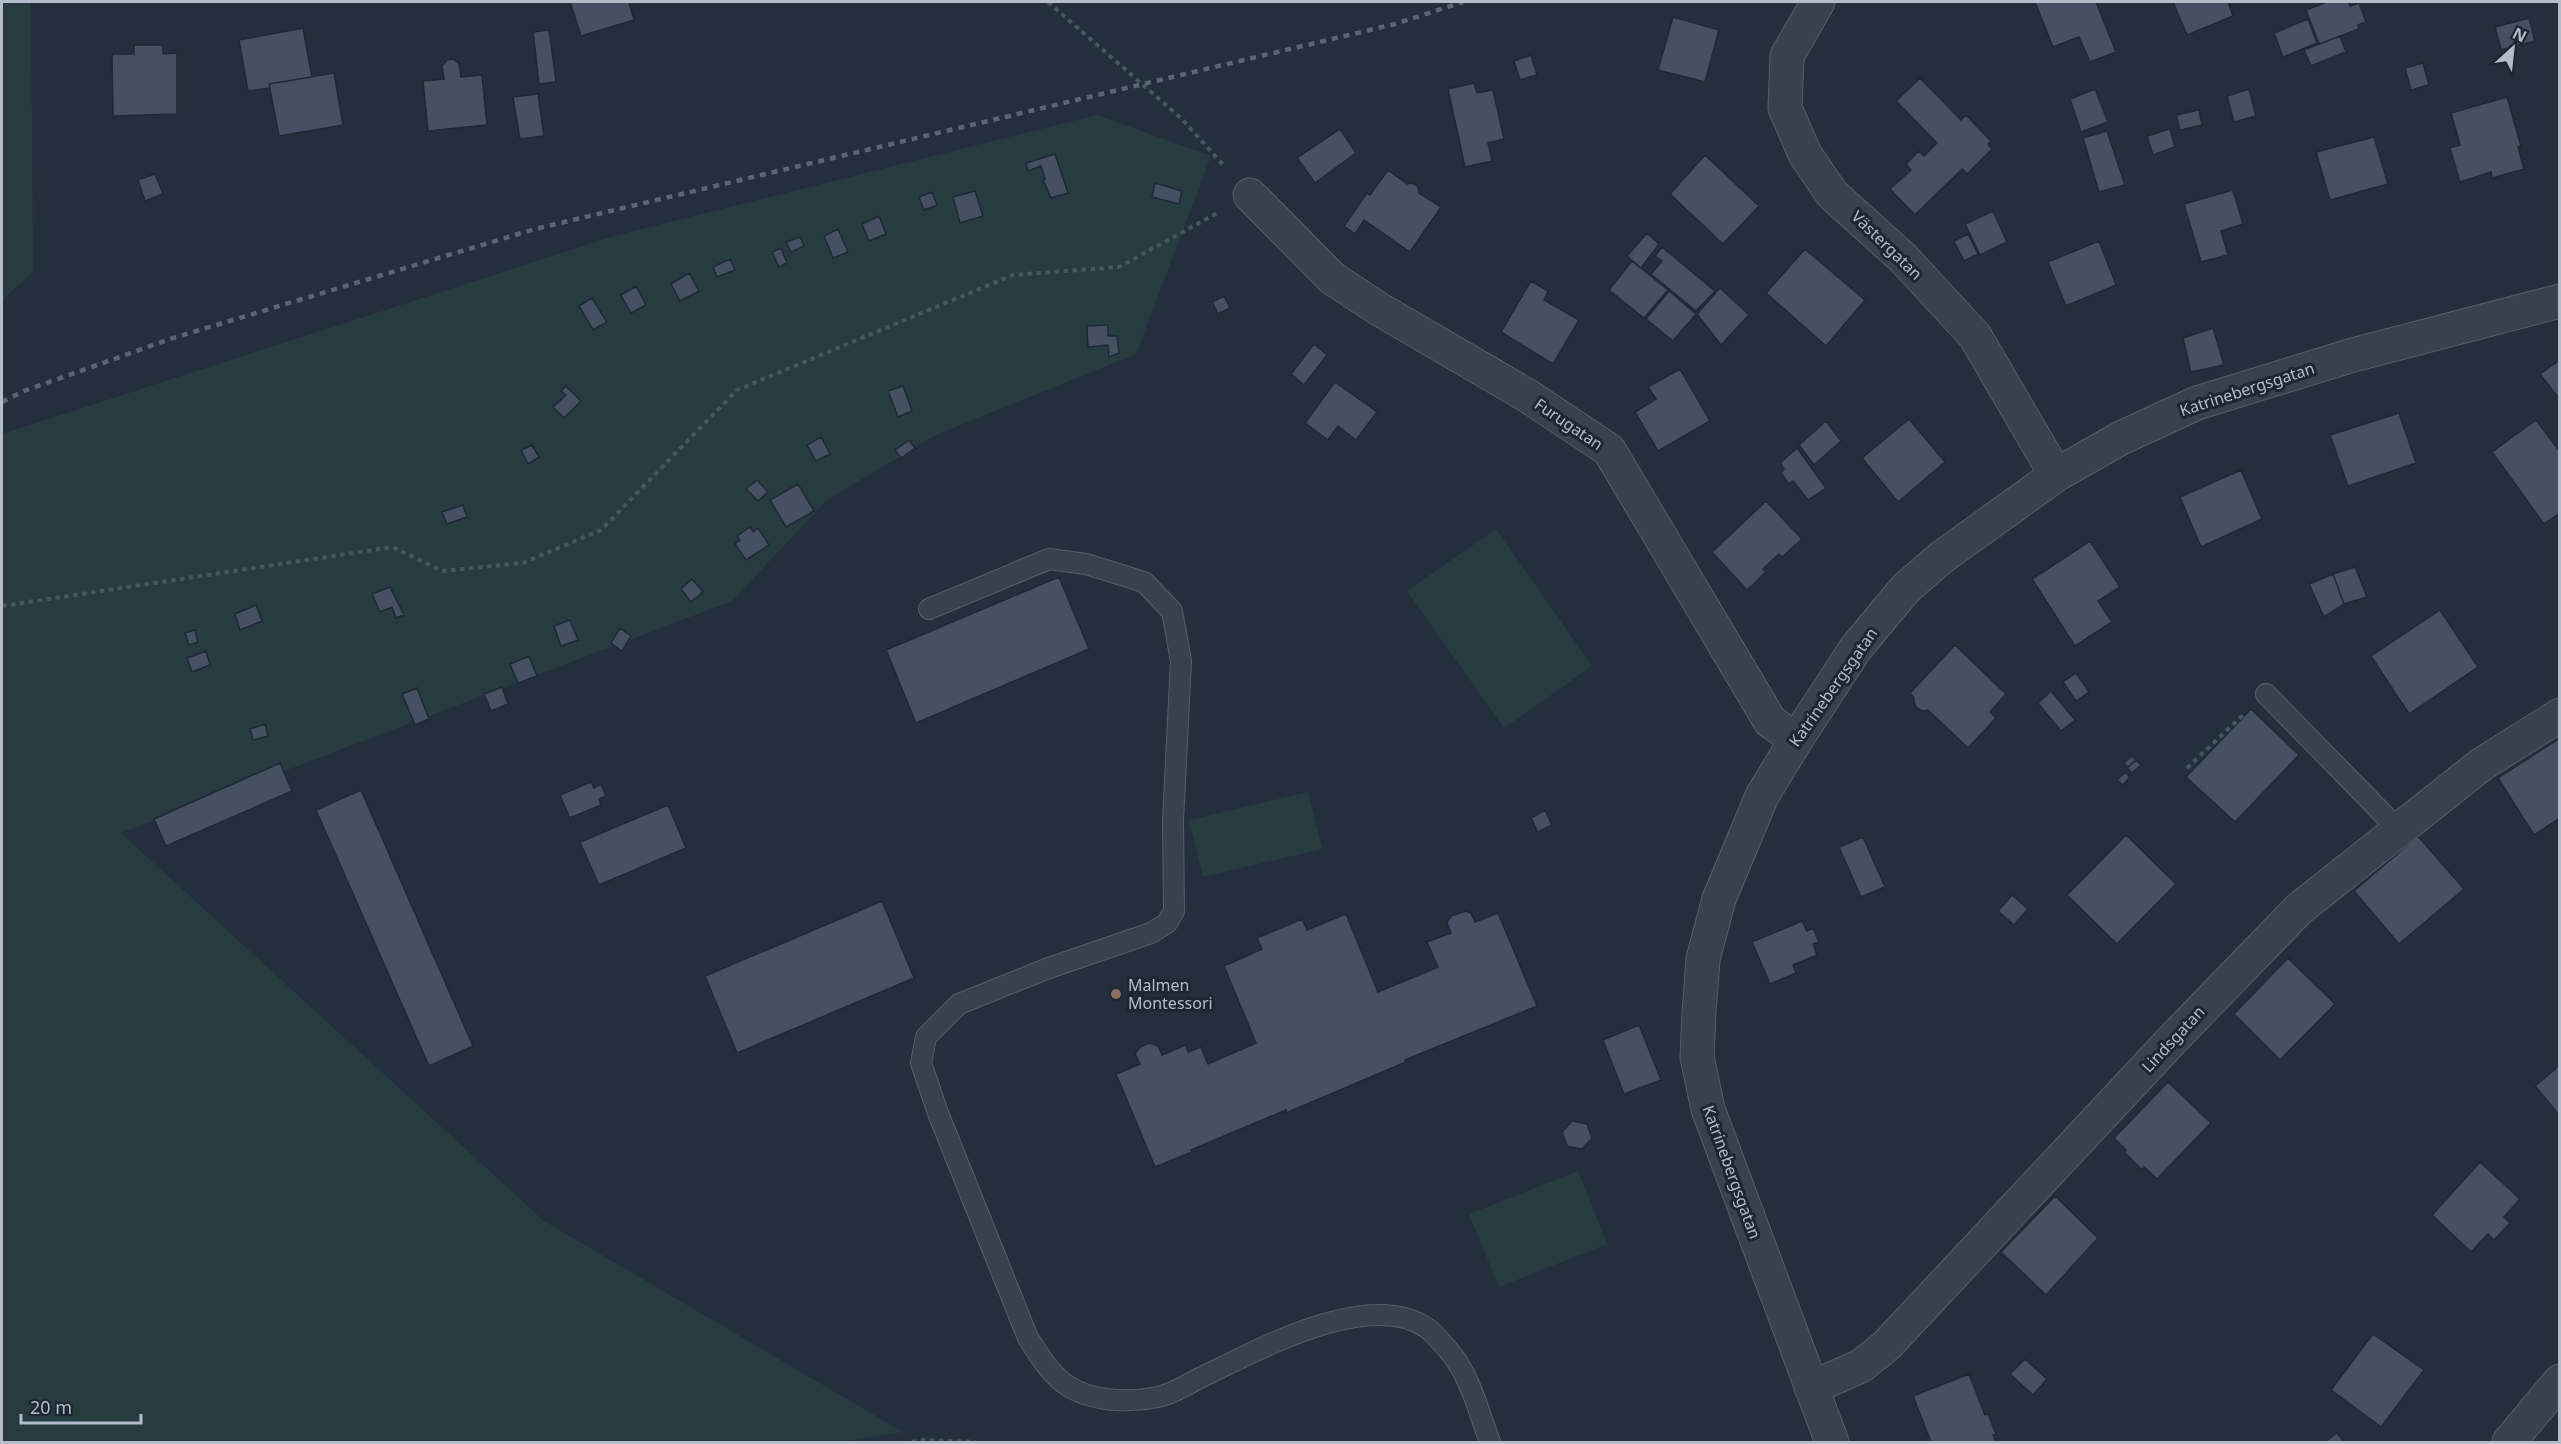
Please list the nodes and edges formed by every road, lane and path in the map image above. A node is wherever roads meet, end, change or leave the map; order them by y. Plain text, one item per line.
1 (1048, 2) edge
2 (1818, 2) edge
3 (1250, 195) junction
4 (2559, 301) edge
5 (2056, 475) junction
6 (2, 606) edge
7 (929, 609) dead end
8 (2266, 694) joint
9 (2559, 715) edge
10 (1796, 740) junction
11 (2187, 768) dead end
12 (2398, 829) junction
13 (2559, 1381) edge
14 (1811, 1388) junction
15 (912, 1443) edge
16 (976, 1443) edge
17 (1490, 1443) edge
18 (1832, 1443) edge
19 (2509, 1443) edge

1 - 3 path
2 - 5 street, Västergatan
3 - 6 path
3 - 10 street, Furugatan
4 - 5 street, Katrinebergsgatan
5 - 10 street, Katrinebergsgatan
7 - 17 lane
8 - 11 path
8 - 12 lane
9 - 12 street, Lindsgatan
10 - 14 street, Katrinebergsgatan
12 - 14 street, Lindsgatan
13 - 19 street
14 - 18 street, Katrinebergsgatan
15 - 16 path

